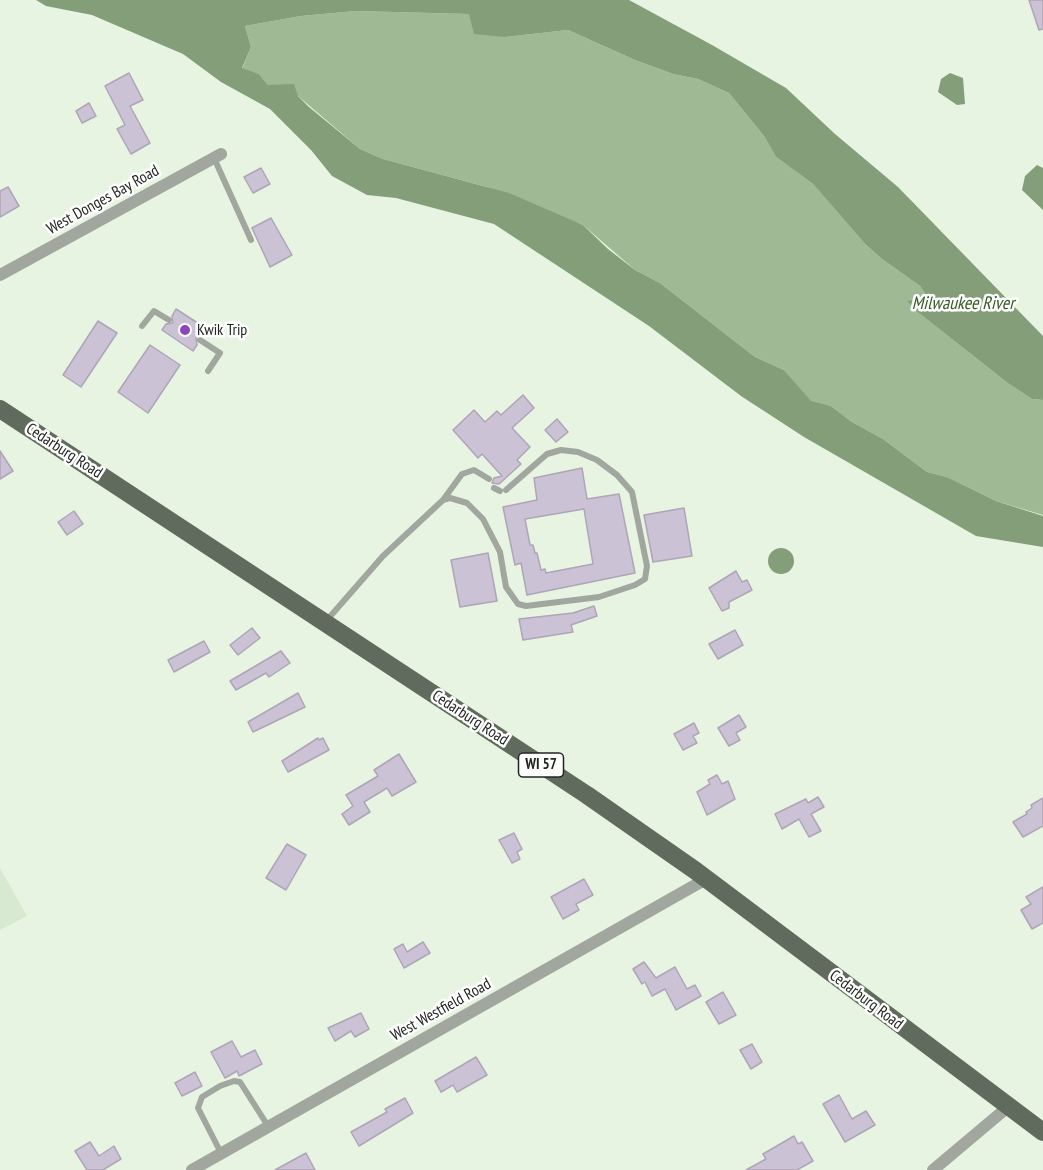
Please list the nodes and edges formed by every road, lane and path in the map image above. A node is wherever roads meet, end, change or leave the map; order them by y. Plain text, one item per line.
1 (217, 156) joint
2 (251, 240) dead end
3 (0, 275) edge
4 (169, 320) dead end
5 (142, 326) dead end
6 (200, 340) dead end
7 (208, 371) dead end
8 (0, 409) edge
9 (489, 479) dead end
10 (500, 489) dead end
11 (443, 500) junction
12 (324, 623) junction
13 (706, 879) junction
14 (1009, 1106) junction
15 (268, 1126) junction
16 (1043, 1132) edge
17 (221, 1153) junction
18 (192, 1170) edge
19 (933, 1170) edge

1 - 2 lane
1 - 3 street, West Donges Bay Road
4 - 5 lane
6 - 7 lane
8 - 12 main road, Cedarburg Road / WI 57
9 - 11 lane
10 - 11 lane
11 - 12 lane
12 - 13 main road, Cedarburg Road / WI 57
13 - 14 main road, Cedarburg Road / WI 57
13 - 15 street, West Westfield Road
14 - 16 main road, Cedarburg Road / WI 57
14 - 19 street
15 - 17 street, West Westfield Road
15 - 17 lane
17 - 18 street, West Westfield Road

